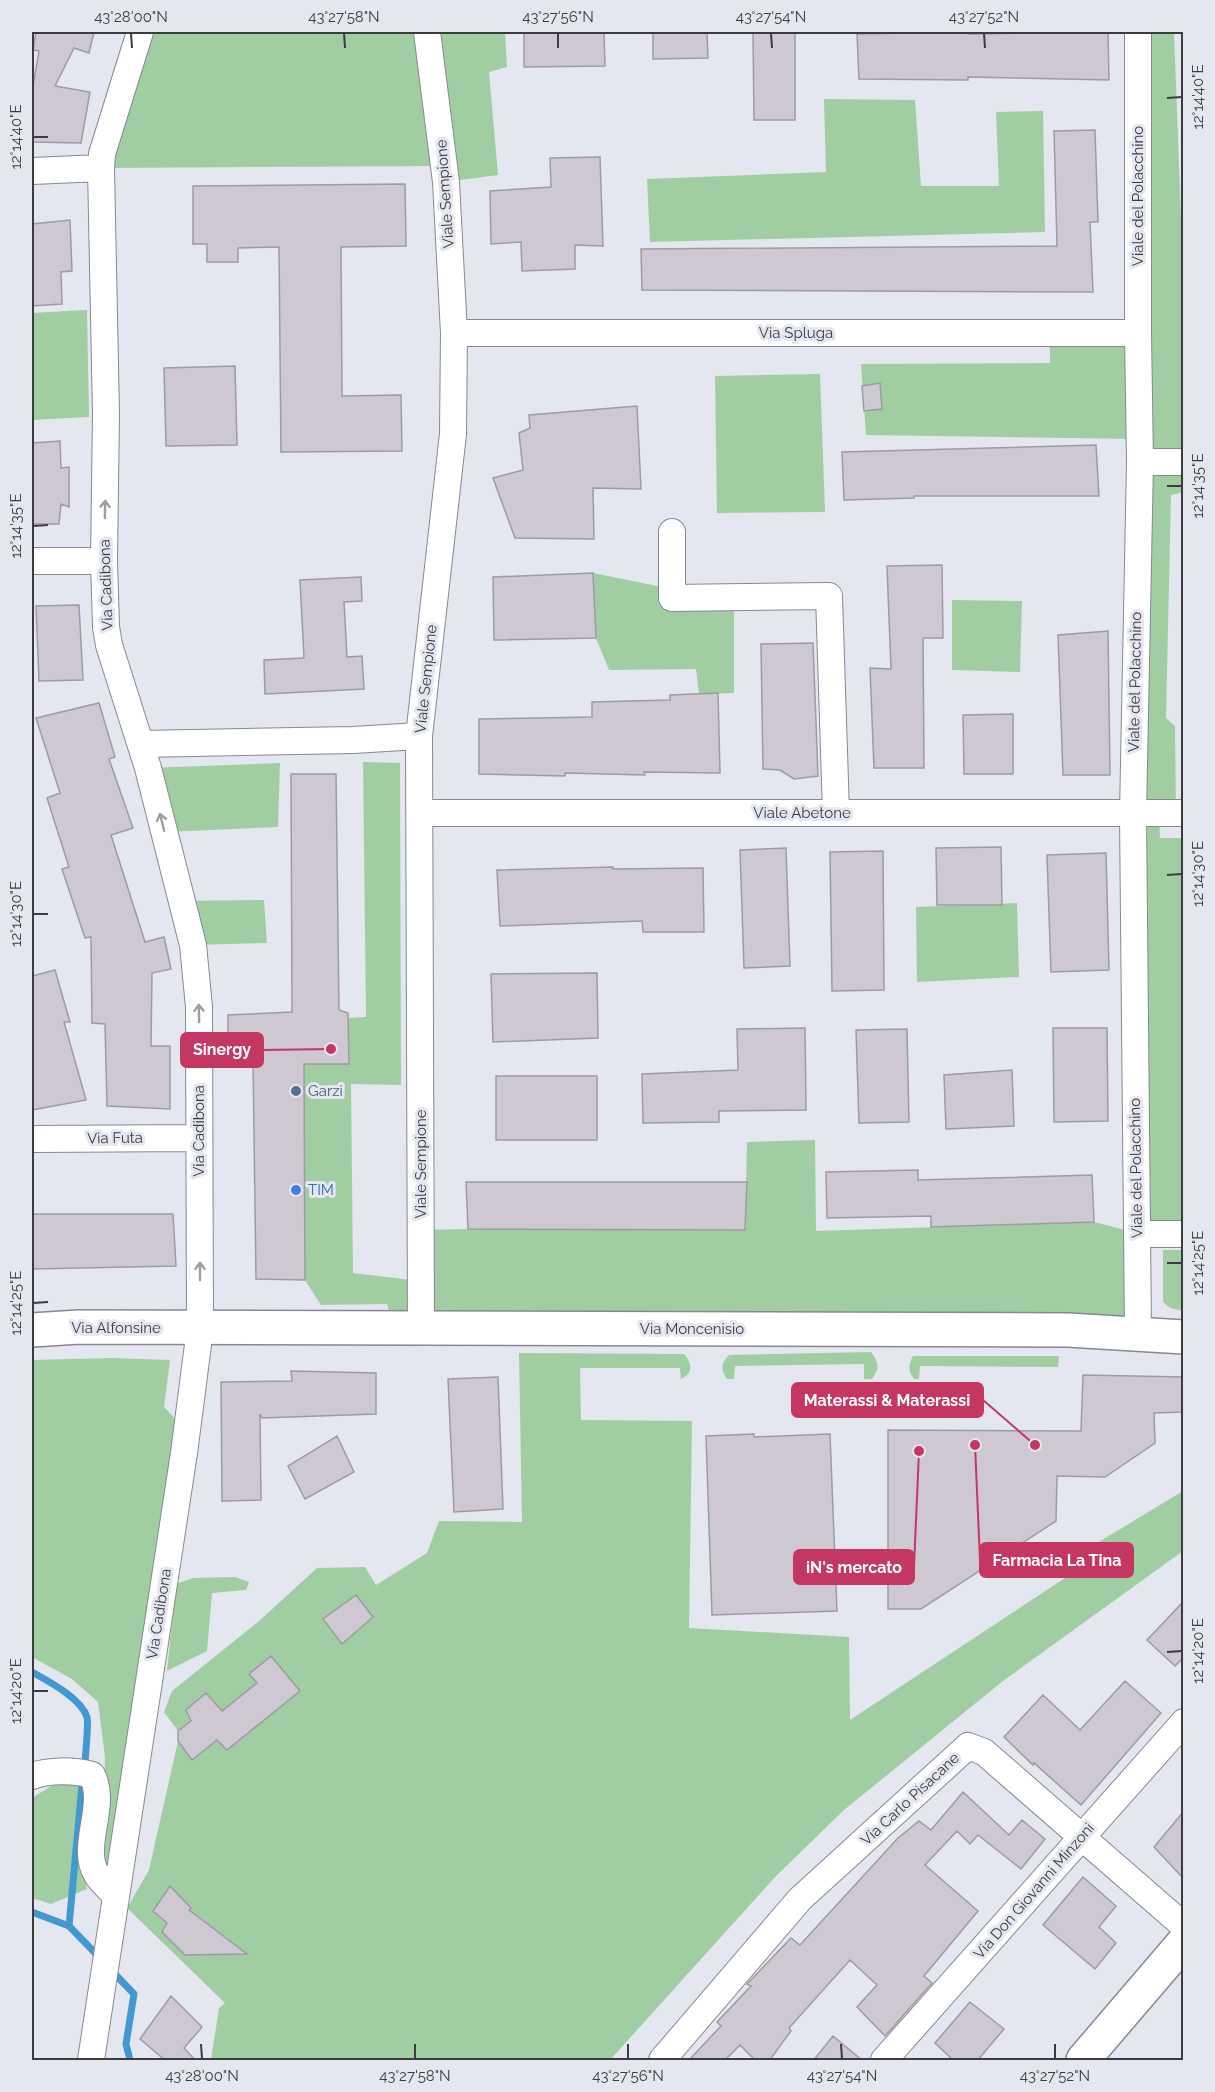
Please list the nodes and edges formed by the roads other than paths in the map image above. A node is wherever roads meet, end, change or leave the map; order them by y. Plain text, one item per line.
1 (140, 32) edge
2 (427, 32) edge
3 (1138, 32) edge
4 (101, 168) junction
5 (32, 171) edge
6 (454, 333) junction
7 (1138, 333) junction
8 (1140, 462) junction
9 (1184, 462) edge
10 (672, 532) dead end
11 (32, 561) edge
12 (104, 561) junction
13 (419, 736) junction
14 (141, 744) junction
15 (420, 813) junction
16 (836, 813) junction
17 (1184, 813) edge
18 (1133, 814) junction
19 (199, 1138) junction
20 (32, 1139) edge
21 (1137, 1234) junction
22 (1184, 1234) edge
23 (421, 1328) junction
24 (200, 1329) junction
25 (32, 1330) edge
26 (1138, 1333) junction
27 (1184, 1337) edge
28 (1184, 1722) edge
29 (32, 1776) edge
30 (1081, 1837) junction
31 (116, 1896) junction
32 (1184, 1926) edge
33 (1184, 1942) edge
34 (892, 2058) edge
35 (92, 2061) edge
36 (662, 2061) edge
37 (1083, 2061) edge

1 - 4 street, Via Cadibona
2 - 6 street, Viale Sempione
3 - 7 street, Viale del Polacchino
4 - 5 street
12 -> 4 street, Via Cadibona
6 - 7 street, Via Spluga
6 - 13 street, Viale Sempione
7 - 8 street, Viale del Polacchino
8 - 9 street
8 - 18 street, Viale del Polacchino
10 - 16 street
11 - 12 street
12 - 14 street, Via Cadibona
13 - 14 street
13 - 15 street, Viale Sempione
19 -> 14 street, Via Cadibona
15 - 16 street, Viale Abetone
15 - 23 street, Viale Sempione
16 - 18 street, Viale Abetone
17 - 18 street, Viale Abetone
18 - 21 street, Viale del Polacchino
19 - 20 street, Via Futa
24 -> 19 street, Via Cadibona
21 - 22 street
21 - 26 street, Viale del Polacchino
23 - 24 main road, Via Moncenisio
23 - 26 main road, Via Moncenisio
24 - 25 main road, Via Alfonsine
24 - 31 street, Via Cadibona
26 - 27 main road, Via Moncenisio
28 - 30 street, Via Don Giovanni Minzoni
29 - 31 street
30 - 32 street, Via Carlo Pisacane
30 - 34 street, Via Don Giovanni Minzoni
30 - 36 street, Via Carlo Pisacane
31 - 35 street, Via Cadibona
33 - 37 main road

